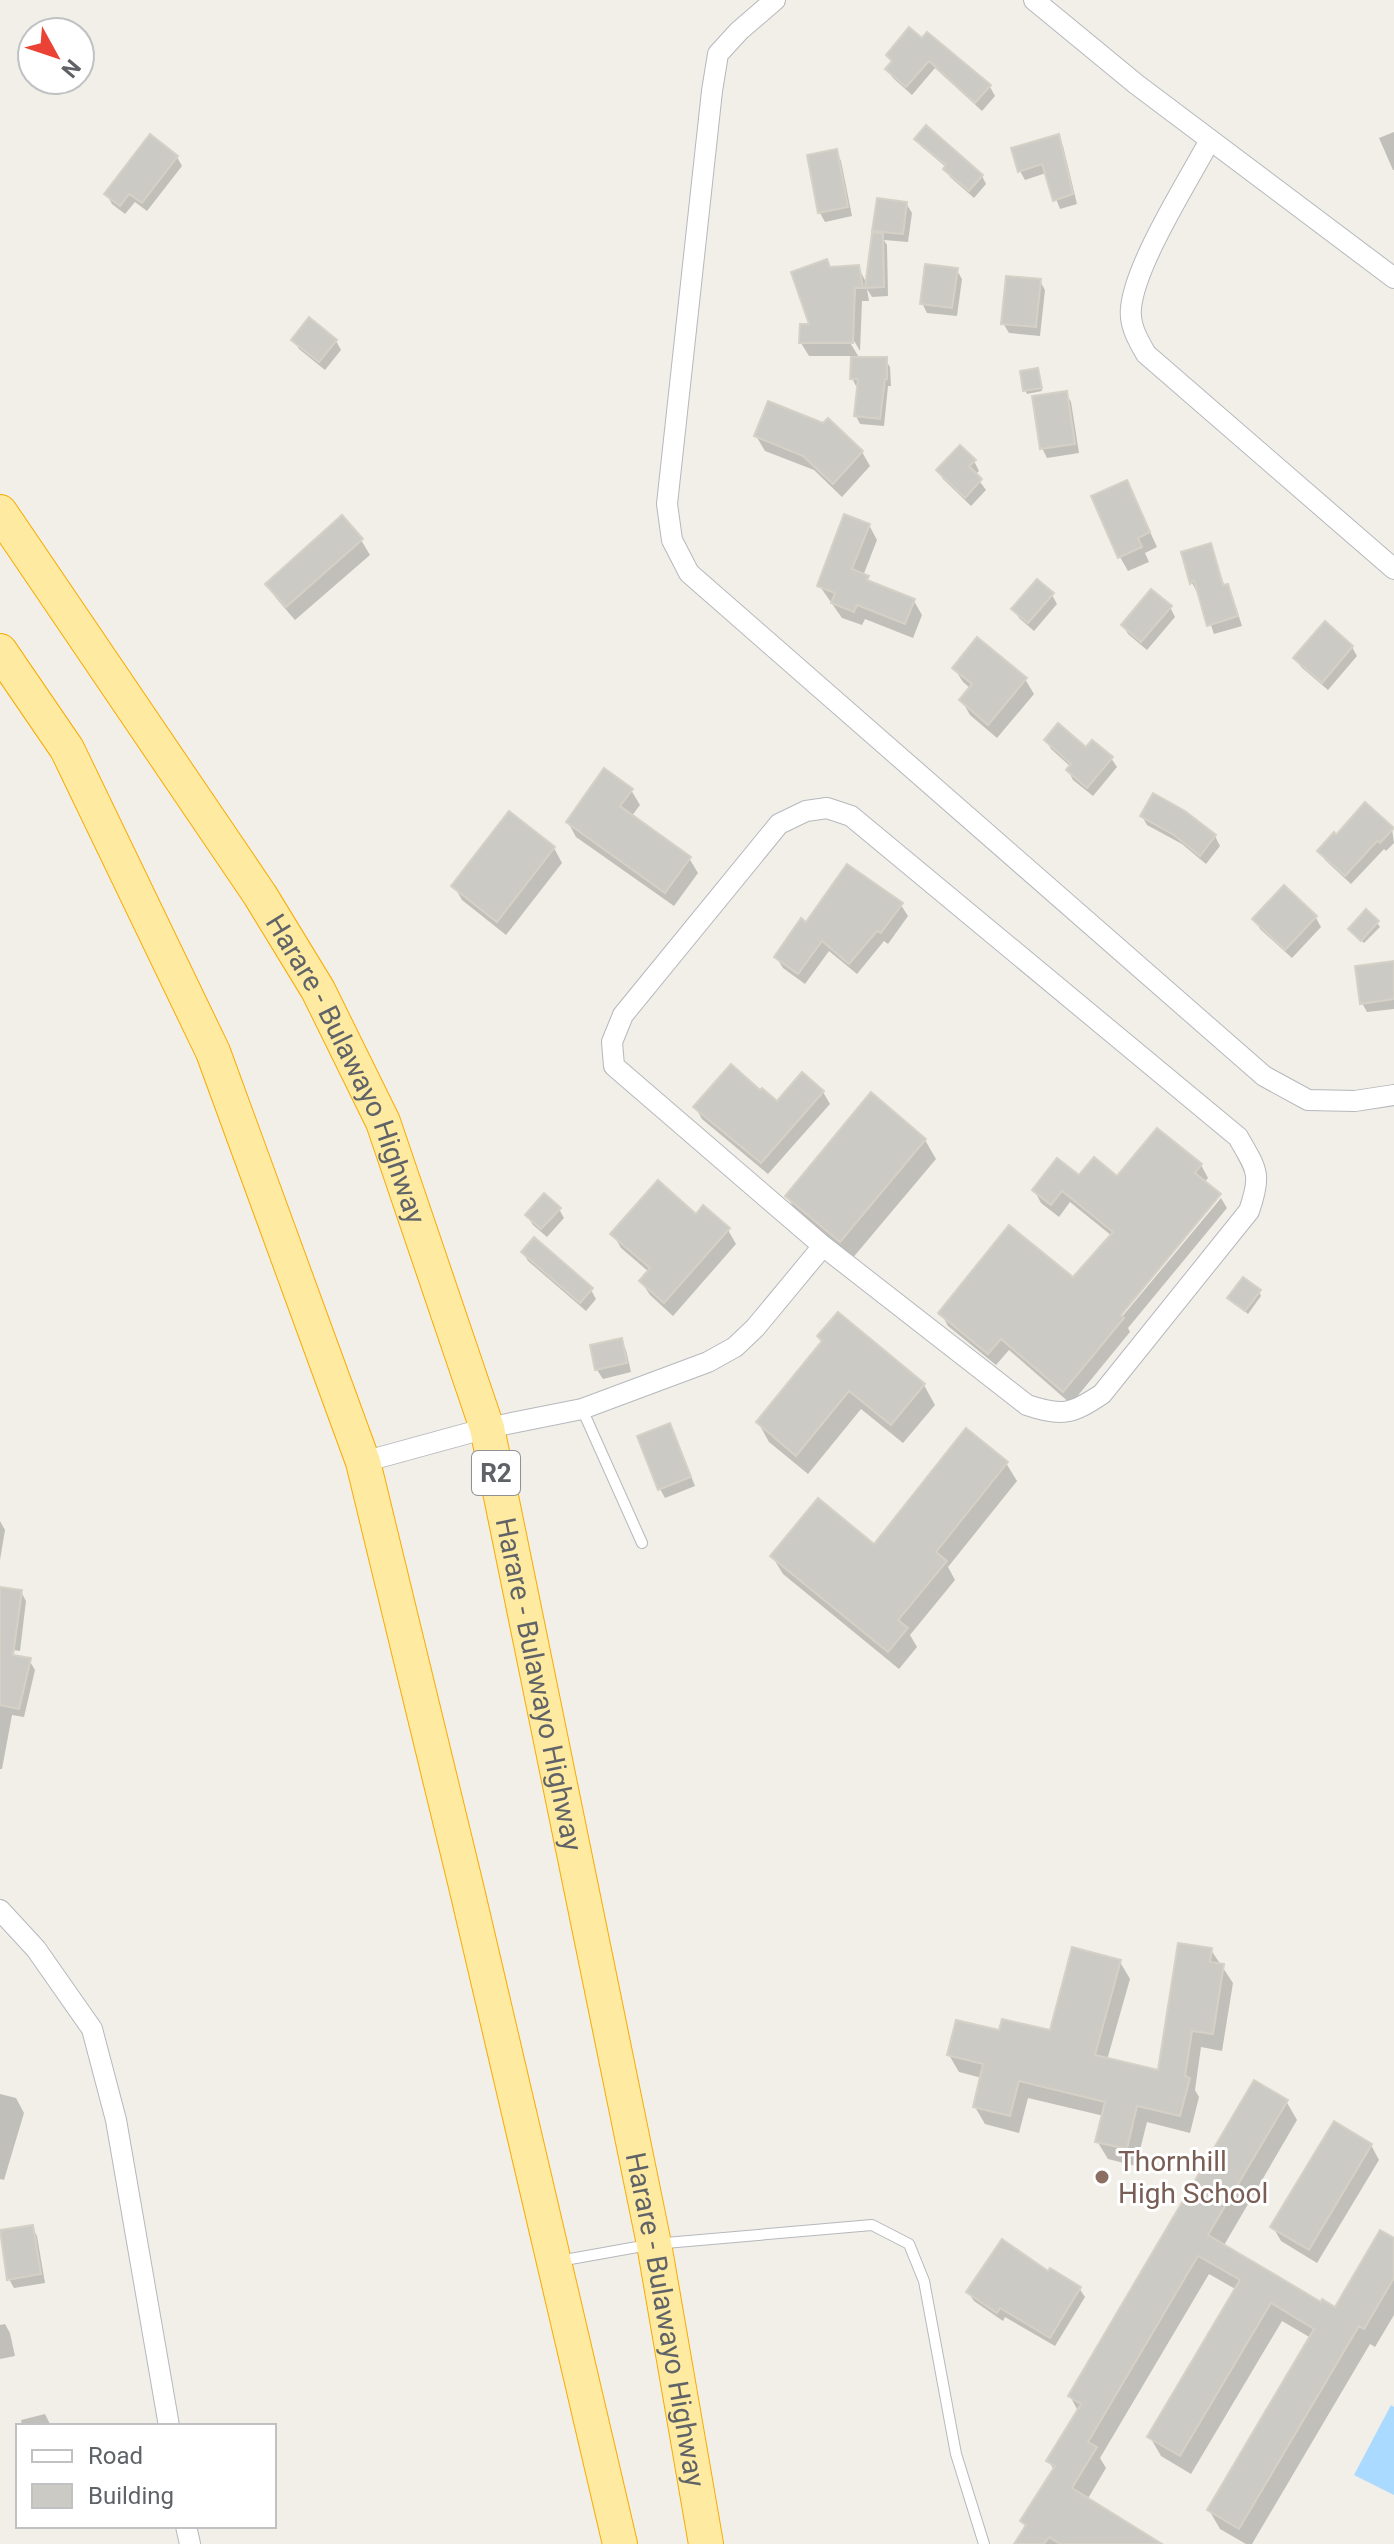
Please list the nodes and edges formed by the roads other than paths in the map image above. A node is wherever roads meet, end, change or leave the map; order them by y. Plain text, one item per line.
1 (775, 0) edge
2 (1034, 0) edge
3 (1210, 140) junction
4 (1394, 278) edge
5 (0, 512) edge
6 (1394, 569) edge
7 (0, 651) edge
8 (1394, 1095) edge
9 (823, 1246) junction
10 (582, 1409) junction
11 (487, 1428) junction
12 (363, 1462) junction
13 (642, 1543) dead end
14 (0, 1910) edge
15 (654, 2244) junction
16 (553, 2263) junction
17 (169, 2424) edge
18 (620, 2544) edge
19 (706, 2544) edge
20 (984, 2544) edge

1 - 8 street
2 - 3 street
3 - 4 street
3 - 6 street
5 - 11 highway, Harare - Bulawayo Highway / R2
7 - 12 highway
9 - 9 street
9 - 10 street
10 - 11 street
10 - 13 lane
11 - 12 street
11 - 15 highway, Harare - Bulawayo Highway / R2
12 - 16 highway
14 - 17 street
15 - 16 lane
15 - 19 highway, Harare - Bulawayo Highway / R2
15 - 20 lane
16 - 18 highway

